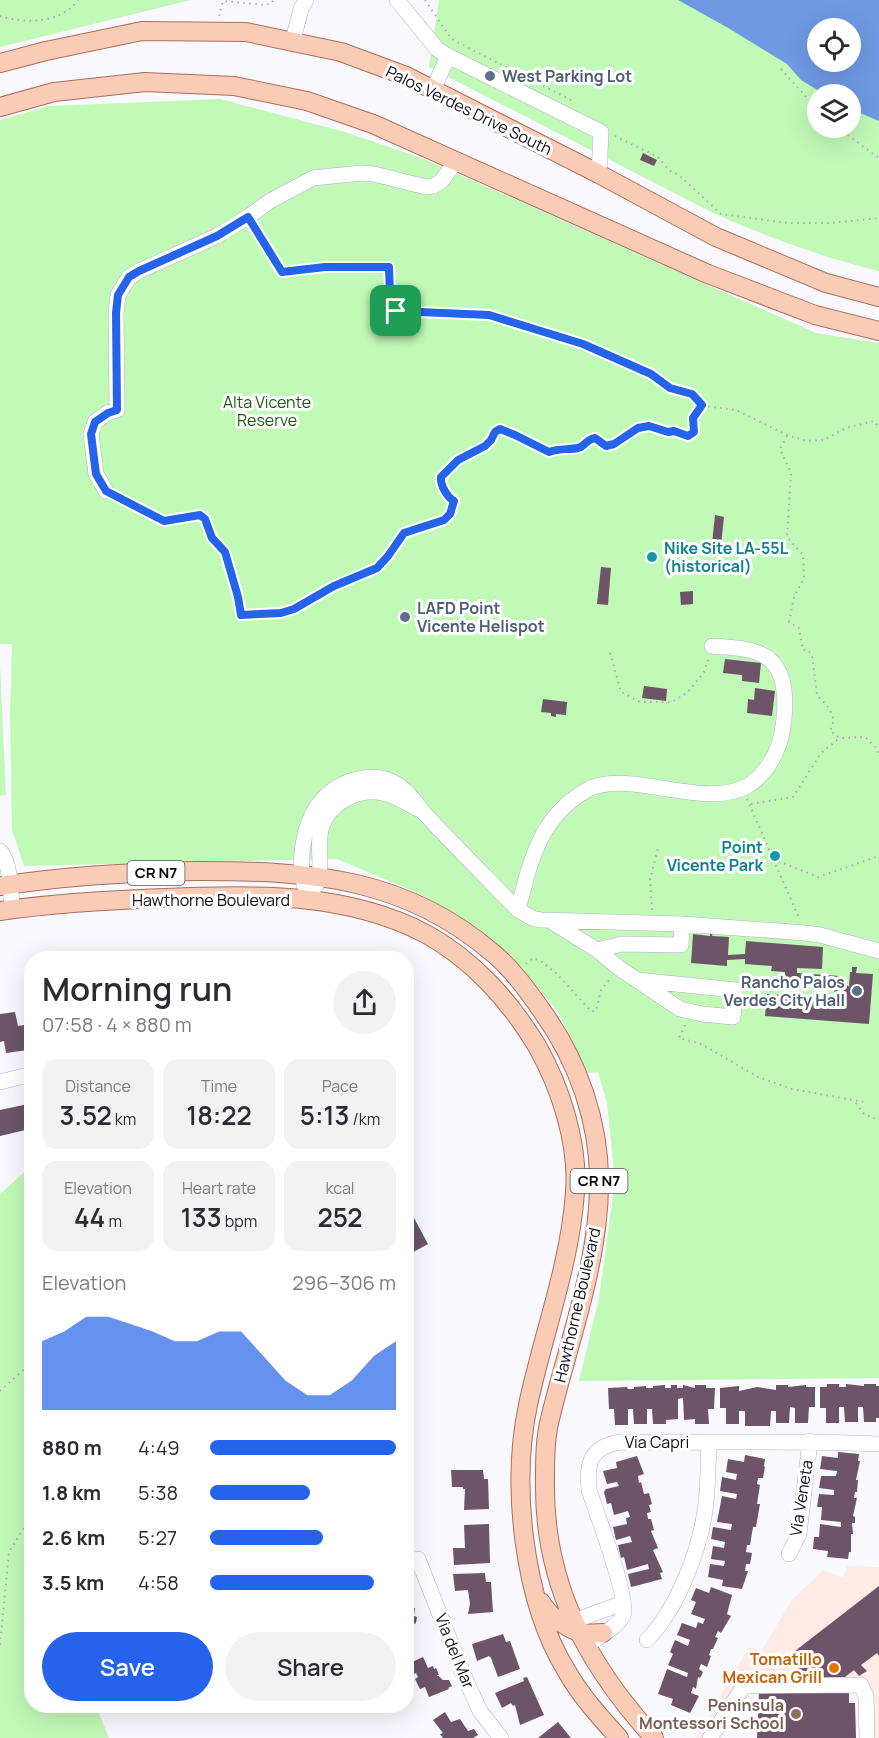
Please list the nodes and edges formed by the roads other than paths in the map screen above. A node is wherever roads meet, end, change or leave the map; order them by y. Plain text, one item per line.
1 (306, 0) edge
2 (397, 0) edge
3 (293, 40) junction
4 (448, 56) junction
5 (0, 63) edge
6 (433, 90) junction
7 (0, 107) edge
8 (455, 161) junction
9 (599, 174) junction
10 (879, 297) edge
11 (879, 331) edge
12 (106, 491) road end
13 (712, 646) road end
14 (0, 851) edge
15 (311, 876) junction
16 (5, 885) edge
17 (309, 901) junction
18 (6, 910) edge
19 (518, 910) junction
20 (549, 920) junction
21 (682, 924) junction
22 (597, 950) junction
23 (879, 951) edge
24 (637, 980) junction
25 (24, 1076) edge
26 (0, 1082) edge
27 (810, 1441) junction
28 (709, 1443) junction
29 (879, 1444) edge
30 (789, 1554) dead end
31 (418, 1559) dead end
32 (532, 1584) junction
33 (623, 1603) junction
34 (580, 1633) junction
35 (603, 1633) joint
36 (647, 1640) dead end
37 (501, 1738) edge
38 (619, 1738) edge
39 (654, 1738) edge
40 (710, 1738) edge
41 (867, 1738) edge

1 - 3 street
2 - 4 street
3 - 5 main road, Palos Verdes Drive South
3 - 6 main road, Palos Verdes Drive South
4 - 6 street
4 - 9 street
6 - 9 main road, Palos Verdes Drive South
7 - 8 main road
8 - 11 main road
8 - 12 street
9 - 10 main road, Palos Verdes Drive South
13 - 19 street
14 - 16 street
15 - 16 main road, Hawthorne Boulevard / CR N7
15 - 17 street
15 - 19 street
15 - 34 main road, Hawthorne Boulevard / CR N7
16 - 18 street
17 - 18 main road, Hawthorne Boulevard / CR N7
17 - 32 main road, Hawthorne Boulevard / CR N7
19 - 20 street
20 - 21 street
20 - 22 street
21 - 22 street
21 - 23 street
22 - 24 street
24 - 24 street
25 - 26 street
27 - 28 street, Via Capri
27 - 29 street, Via Capri
27 - 30 street, Via Veneta
28 - 33 street, Via Capri
28 - 36 street
31 - 37 street, Via del Mar
32 - 34 main road
32 - 38 main road, Hawthorne Boulevard / CR N7
33 - 34 street
33 - 35 street
34 - 35 main road
34 - 39 main road, Hawthorne Boulevard / CR N7
40 - 41 street

